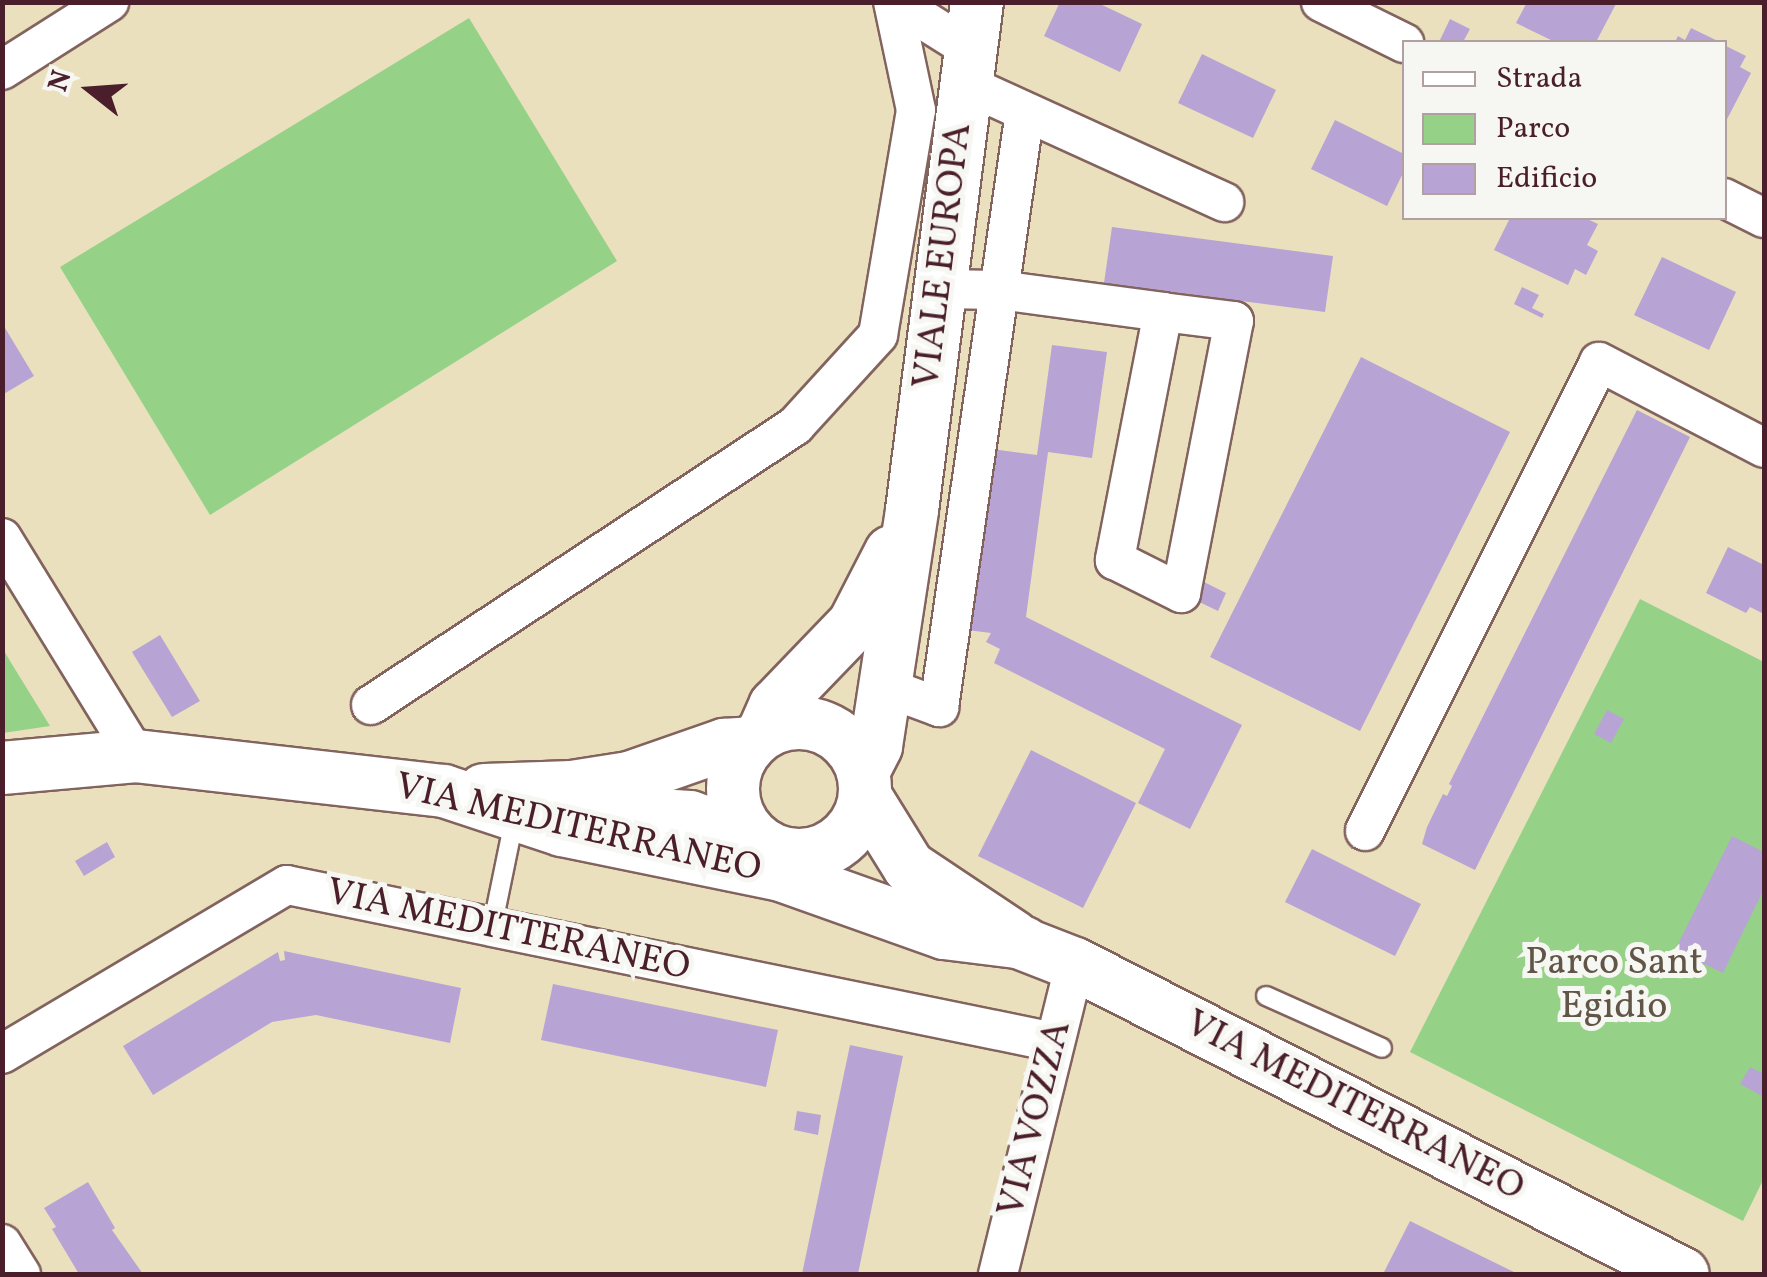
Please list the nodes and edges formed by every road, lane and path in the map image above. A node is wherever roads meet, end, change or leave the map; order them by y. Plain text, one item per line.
1 (109, 2) edge
2 (894, 2) edge
3 (1321, 2) edge
4 (1402, 42) edge
5 (971, 45) edge
6 (2, 70) edge
7 (1025, 112) junction
8 (1727, 200) edge
9 (1224, 202) dead end
10 (1764, 218) edge
11 (940, 289) junction
12 (999, 290) junction
13 (1163, 312) junction
14 (1764, 448) edge
15 (912, 510) junction
16 (2, 538) edge
17 (885, 687) junction
18 (371, 705) dead end
19 (757, 738) junction
20 (136, 756) junction
21 (2, 768) edge
22 (864, 784) junction
23 (444, 791) junction
24 (516, 814) junction
25 (1365, 832) dead end
26 (760, 842) junction
27 (812, 855) junction
28 (492, 929) junction
29 (1024, 943) junction
30 (1075, 964) junction
31 (1266, 996) dead end
32 (1054, 1042) junction
33 (1382, 1048) dead end
34 (2, 1054) edge
35 (2, 1244) edge
36 (21, 1274) edge
37 (998, 1274) edge
38 (1682, 1274) edge

1 - 6 street
2 - 5 street
2 - 18 street
3 - 4 street
5 - 7 street
5 - 11 main road, VIALE EUROPA
7 - 9 street
7 - 12 street
8 - 10 street
11 - 12 street
11 - 15 main road, VIALE EUROPA
12 - 13 street
12 - 17 street
13 - 13 street
14 - 25 street
15 - 17 main road, VIALE EUROPA
15 - 19 main road
16 - 20 street
17 - 22 main road, VIALE EUROPA
19 - 22 main road
19 - 23 main road
19 - 26 main road
20 - 21 main road, VIA MEDITERRANEO
20 - 23 main road, VIA MEDITERRANEO
22 - 27 main road
22 - 29 main road, VIA MEDITERRANEO
23 - 24 main road, VIA MEDITERRANEO
23 - 26 main road
24 - 28 lane
24 - 29 main road, VIA MEDITERRANEO
26 - 27 main road
27 - 29 main road, VIA MEDITERRANEO
28 - 32 street, VIA MEDITTERANEO
28 - 34 street, VIA MEDITTERANEO
29 - 30 main road, VIA MEDITERRANEO
30 - 32 street, VIA VOZZA
30 - 38 main road, VIA MEDITERRANEO
31 - 33 lane
32 - 37 street, VIA VOZZA
35 - 36 street

